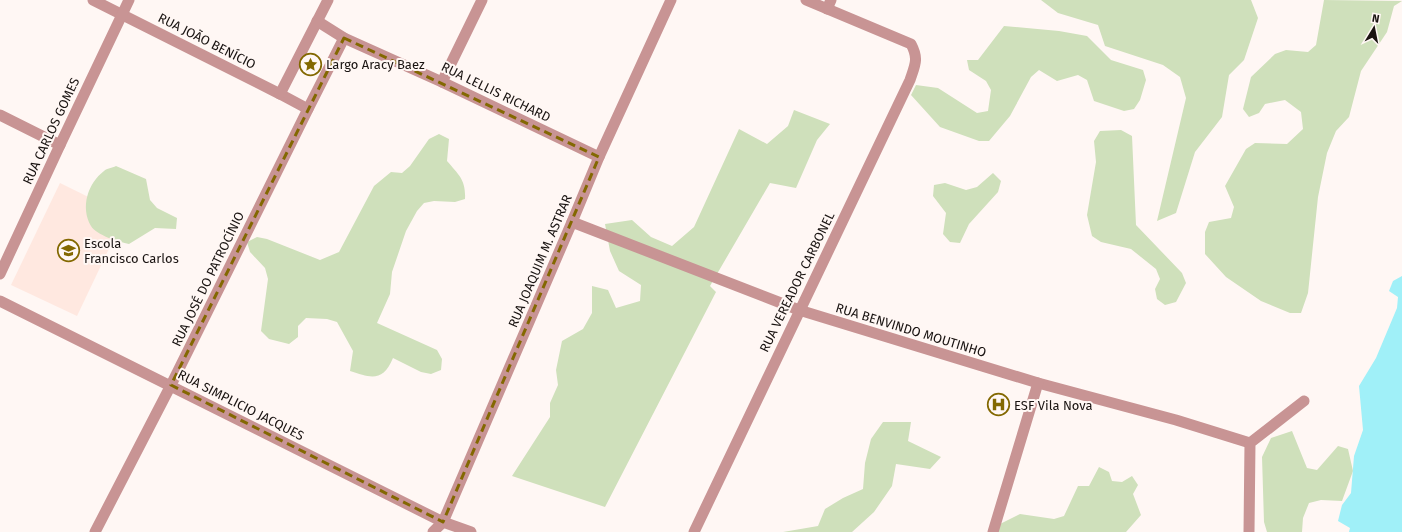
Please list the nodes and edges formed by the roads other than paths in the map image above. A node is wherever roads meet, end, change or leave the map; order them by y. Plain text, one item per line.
1 (93, 0) edge
2 (129, 0) edge
3 (328, 0) edge
4 (482, 0) edge
5 (671, 0) edge
6 (806, 0) edge
7 (829, 5) edge
8 (122, 14) junction
9 (317, 21) junction
10 (344, 38) junction
11 (442, 82) junction
12 (280, 94) junction
13 (308, 109) junction
14 (0, 115) edge
15 (60, 145) junction
16 (599, 157) junction
17 (572, 222) junction
18 (0, 274) edge
19 (0, 301) edge
20 (799, 310) junction
21 (1038, 383) junction
22 (171, 385) junction
23 (1304, 401) dead end
24 (1250, 443) junction
25 (443, 522) junction
26 (95, 532) edge
27 (433, 532) edge
28 (470, 532) edge
29 (694, 532) edge
30 (993, 532) edge
31 (1249, 532) edge

1 - 8 street, RUA JOÃO BENÍCIO
2 - 8 street, RUA CARLOS GOMES
3 - 9 street
4 - 11 street
5 - 16 street, RUA JOAQUIM M. ASTRAR
6 - 7 street
7 - 20 street, RUA VEREADOR CARBONEL
8 - 12 street, RUA JOÃO BENÍCIO
8 - 15 street, RUA CARLOS GOMES
9 - 10 street, RUA LELLIS RICHARD
9 - 12 street
10 - 11 street, RUA LELLIS RICHARD
10 - 13 street, RUA JOSÉ DO PATROCÍNIO
11 - 16 street, RUA LELLIS RICHARD
12 - 13 street, RUA JOÃO BENÍCIO
13 - 22 street, RUA JOSÉ DO PATROCÍNIO
14 - 15 street
15 - 18 street, RUA CARLOS GOMES
16 - 17 street, RUA JOAQUIM M. ASTRAR
17 - 20 street, RUA BENVINDO MOUTINHO
17 - 25 street, RUA JOAQUIM M. ASTRAR
19 - 22 street, RUA SIMPLICIO JACQUES
20 - 21 street, RUA BENVINDO MOUTINHO
20 - 29 street, RUA VEREADOR CARBONEL
21 - 24 street, RUA BENVINDO MOUTINHO
21 - 30 street
22 - 25 street, RUA SIMPLICIO JACQUES
22 - 26 street, RUA JOSÉ DO PATROCÍNIO
23 - 24 street
24 - 31 street
25 - 27 street, RUA JOAQUIM M. ASTRAR
25 - 28 street, RUA SIMPLICIO JACQUES

